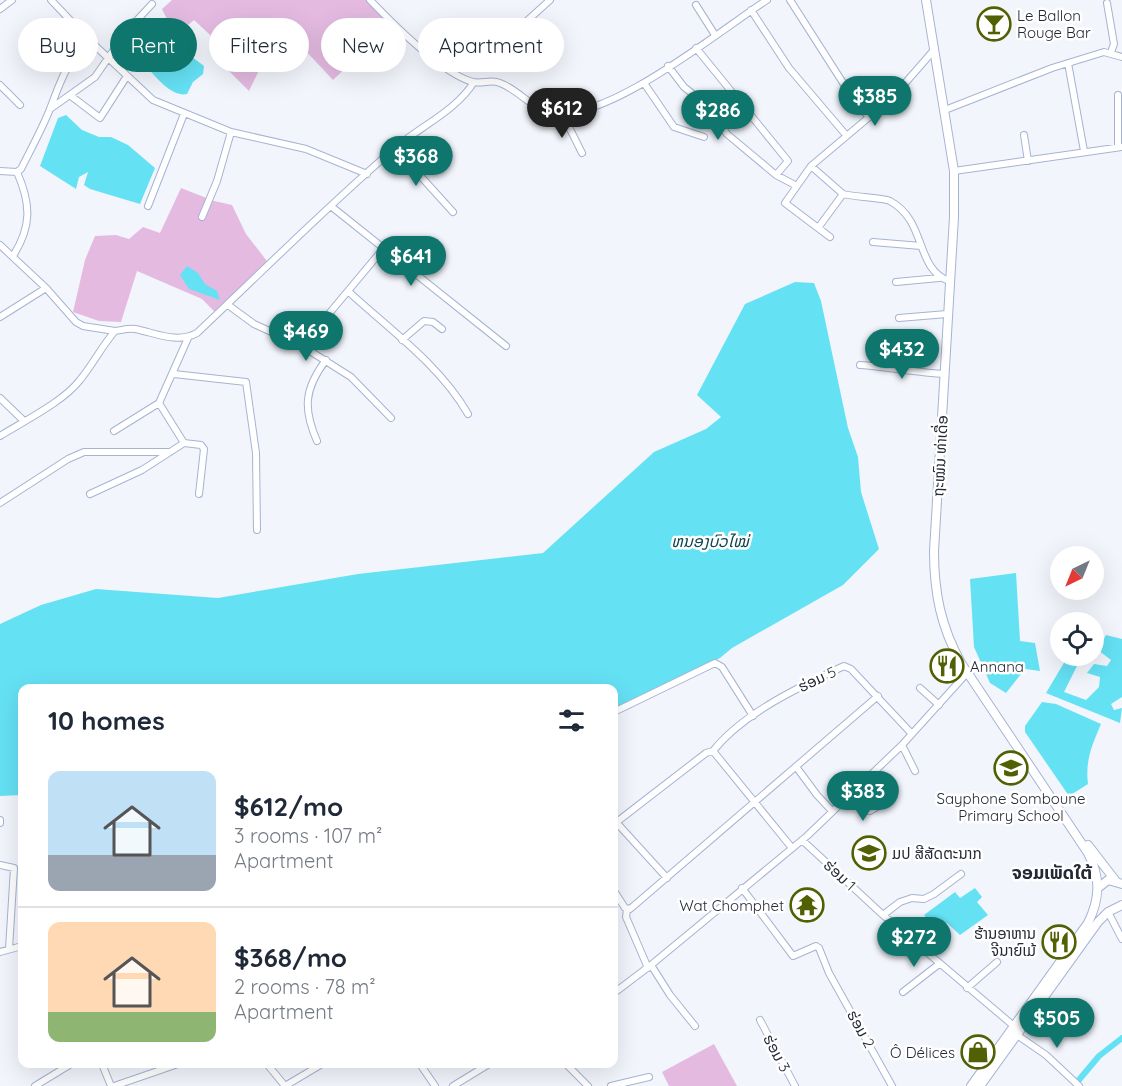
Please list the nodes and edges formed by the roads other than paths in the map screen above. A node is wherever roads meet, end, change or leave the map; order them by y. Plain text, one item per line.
1 (12, 0) edge
2 (51, 0) edge
3 (370, 0) edge
4 (550, 0) edge
5 (765, 0) edge
6 (790, 0) edge
7 (926, 0) edge
8 (1107, 3) dead end
9 (152, 4) dead end
10 (696, 5) dead end
11 (0, 9) edge
12 (751, 10) junction
13 (68, 18) edge
14 (530, 18) edge
15 (715, 35) junction
16 (98, 48) edge
17 (696, 48) junction
18 (934, 50) junction
19 (1111, 52) junction
20 (1122, 57) edge
21 (108, 58) junction
22 (1068, 63) junction
23 (668, 66) junction
24 (64, 72) edge
25 (127, 76) junction
26 (474, 82) junction
27 (644, 83) junction
28 (0, 85) edge
29 (1118, 95) dead end
30 (70, 96) junction
31 (20, 105) dead end
32 (50, 109) junction
33 (945, 110) junction
34 (562, 113) junction
35 (184, 114) junction
36 (869, 117) junction
37 (231, 132) junction
38 (846, 135) junction
39 (1024, 135) dead end
40 (704, 137) dead end
41 (395, 147) junction
42 (1120, 147) edge
43 (1084, 151) junction
44 (582, 153) dead end
45 (1028, 161) junction
46 (812, 166) junction
47 (0, 171) edge
48 (954, 171) junction
49 (17, 172) junction
50 (367, 174) junction
51 (776, 175) junction
52 (795, 185) junction
53 (843, 194) junction
54 (148, 206) dead end
55 (332, 207) junction
56 (453, 212) dead end
57 (202, 217) dead end
58 (818, 228) junction
59 (830, 237) dead end
60 (873, 242) dead end
61 (0, 245) edge
62 (921, 246) junction
63 (383, 249) junction
64 (13, 256) junction
65 (939, 278) junction
66 (896, 282) dead end
67 (949, 282) junction
68 (46, 288) junction
69 (349, 292) junction
70 (228, 304) junction
71 (947, 314) junction
72 (0, 317) edge
73 (899, 318) dead end
74 (442, 329) dead end
75 (116, 331) junction
76 (188, 338) junction
77 (402, 340) junction
78 (302, 346) junction
79 (506, 346) dead end
80 (326, 360) junction
81 (860, 365) dead end
82 (174, 374) junction
83 (945, 374) junction
84 (0, 398) edge
85 (159, 403) junction
86 (468, 414) dead end
87 (391, 418) dead end
88 (24, 421) junction
89 (114, 431) dead end
90 (0, 436) edge
91 (317, 441) dead end
92 (184, 443) junction
93 (170, 452) junction
94 (90, 494) dead end
95 (199, 494) dead end
96 (0, 503) edge
97 (257, 530) dead end
98 (967, 673) junction
99 (920, 688) dead end
100 (879, 696) junction
101 (939, 705) junction
102 (618, 709) edge
103 (753, 716) junction
104 (912, 734) junction
105 (902, 745) junction
106 (713, 752) junction
107 (797, 768) junction
108 (915, 771) dead end
109 (848, 796) junction
110 (755, 803) junction
111 (883, 803) dead end
112 (1059, 808) junction
113 (832, 811) junction
114 (618, 821) edge
115 (618, 826) edge
116 (802, 840) junction
117 (792, 848) junction
118 (0, 865) edge
119 (961, 874) dead end
120 (667, 878) junction
121 (1119, 882) edge
122 (742, 888) junction
123 (1098, 888) junction
124 (618, 897) edge
125 (1097, 898) junction
126 (1122, 905) edge
127 (627, 909) junction
128 (1110, 911) junction
129 (883, 915) junction
130 (1122, 939) edge
131 (18, 947) edge
132 (9, 949) junction
133 (0, 952) edge
134 (998, 962) dead end
135 (939, 964) junction
136 (650, 967) junction
137 (967, 988) junction
138 (618, 990) edge
139 (903, 992) dead end
140 (760, 1020) dead end
141 (695, 1026) dead end
142 (1016, 1031) junction
143 (64, 1068) edge
144 (104, 1068) edge
145 (167, 1068) edge
146 (270, 1068) edge
147 (315, 1068) edge
148 (423, 1068) edge
149 (473, 1068) edge
150 (482, 1068) edge
151 (570, 1068) edge
152 (476, 1071) junction
153 (649, 1077) dead end
154 (141, 1078) junction
155 (35, 1086) edge
156 (112, 1086) edge
157 (144, 1086) edge
158 (285, 1086) edge
159 (435, 1086) edge
160 (453, 1086) edge
161 (588, 1086) edge
162 (611, 1086) edge
163 (795, 1086) edge
164 (892, 1086) edge
165 (971, 1086) edge
166 (980, 1086) edge
167 (1078, 1086) edge

1 - 11 street
2 - 13 street
3 - 26 street
4 - 14 street
5 - 12 street
6 - 36 street
7 - 18 main road, ຖະໝົນ ທ່າເດື່ອ
8 - 19 street
9 - 21 street
10 - 15 street
12 - 15 street
12 - 38 street
15 - 17 street
16 - 21 street
17 - 23 street
17 - 51 street
18 - 33 main road, ຖະໝົນ ທ່າເດື່ອ
18 - 36 street
19 - 20 street
19 - 22 street
21 - 25 street
21 - 30 street
22 - 33 street
22 - 43 street
23 - 27 street
23 - 51 street
24 - 32 street
25 - 30 street
25 - 35 street
26 - 34 street
26 - 41 street
27 - 34 street
27 - 40 street
28 - 31 street
29 - 42 street
30 - 32 street
32 - 49 street
33 - 48 main road, ຖະໝົນ ທ່າເດື່ອ
34 - 44 street
35 - 37 street
35 - 54 street
36 - 38 street
37 - 50 street
37 - 57 street
38 - 46 street
39 - 45 street
41 - 50 street
41 - 56 street
42 - 43 street
43 - 45 street
45 - 48 street
46 - 52 street
46 - 53 street
47 - 49 street
48 - 67 main road, ຖະໝົນ ທ່າເດື່ອ
49 - 64 street
50 - 55 street
51 - 52 street
52 - 58 street
53 - 58 street
53 - 62 street
55 - 63 street
55 - 70 street
58 - 59 street
60 - 62 street
61 - 64 street
62 - 65 street
63 - 69 street
63 - 79 street
64 - 68 street
65 - 66 street
65 - 67 street
67 - 71 main road, ຖະໝົນ ທ່າເດື່ອ
68 - 72 street
68 - 75 street
69 - 77 street
69 - 78 street
70 - 76 street
70 - 78 street
71 - 73 street
71 - 83 main road, ຖະໝົນ ທ່າເດື່ອ
74 - 77 street
75 - 76 street
75 - 88 street
76 - 82 street
77 - 86 street
78 - 80 street
80 - 87 street
80 - 91 street
81 - 83 street
82 - 85 street
82 - 97 street
83 - 98 main road, ຖະໝົນ ທ່າເດື່ອ
84 - 88 street
85 - 89 street
85 - 92 street
88 - 90 street
92 - 93 street
92 - 95 street
93 - 94 street
93 - 96 street
98 - 101 street
98 - 112 main road, ຖະໝົນ ທ່າເດື່ອ
99 - 101 street
100 - 103 street, ຮ່ອມ 5
100 - 104 street, ຮ່ອມ 5
100 - 107 street
101 - 104 street
102 - 103 street
103 - 106 street, ຮ່ອມ 5
104 - 105 street
105 - 108 street
105 - 109 street
106 - 110 street
106 - 114 street, ຮ່ອມ 5
107 - 110 street
107 - 113 street
109 - 111 street
109 - 113 street
110 - 117 street
110 - 120 street
112 - 121 main road, ຖະໝົນ ທ່າເດື່ອ
112 - 123 main road, ຖະໝົນ ທ່າເດື່ອ
113 - 116 street
115 - 120 street
116 - 117 street
116 - 129 street, ຮ່ອມ 1
117 - 122 street
118 - 132 street
119 - 129 street
120 - 127 street
121 - 123 main road
122 - 136 street
122 - 164 street, ຮ່ອມ 2
123 - 125 main road, ຖະໝົນ ທ່າເດື່ອ
124 - 127 street
125 - 128 main road
125 - 142 main road
126 - 128 main road
127 - 136 street
128 - 130 street
128 - 142 main road
129 - 135 street, ຮ່ອມ 1
131 - 132 street
132 - 133 street
134 - 137 street
135 - 137 street, ຮ່ອມ 1
135 - 139 street
136 - 138 street
136 - 141 street
137 - 142 street, ຮ່ອມ 1
140 - 163 street, ຮ່ອມ 3
142 - 165 main road
142 - 166 main road
142 - 167 street, ຮ່ອມ 1
143 - 155 street
144 - 156 street
145 - 154 street
146 - 158 street
147 - 158 street
148 - 159 street
149 - 152 street
150 - 152 street
151 - 161 street
152 - 160 street
153 - 162 street
154 - 156 street
154 - 157 street

